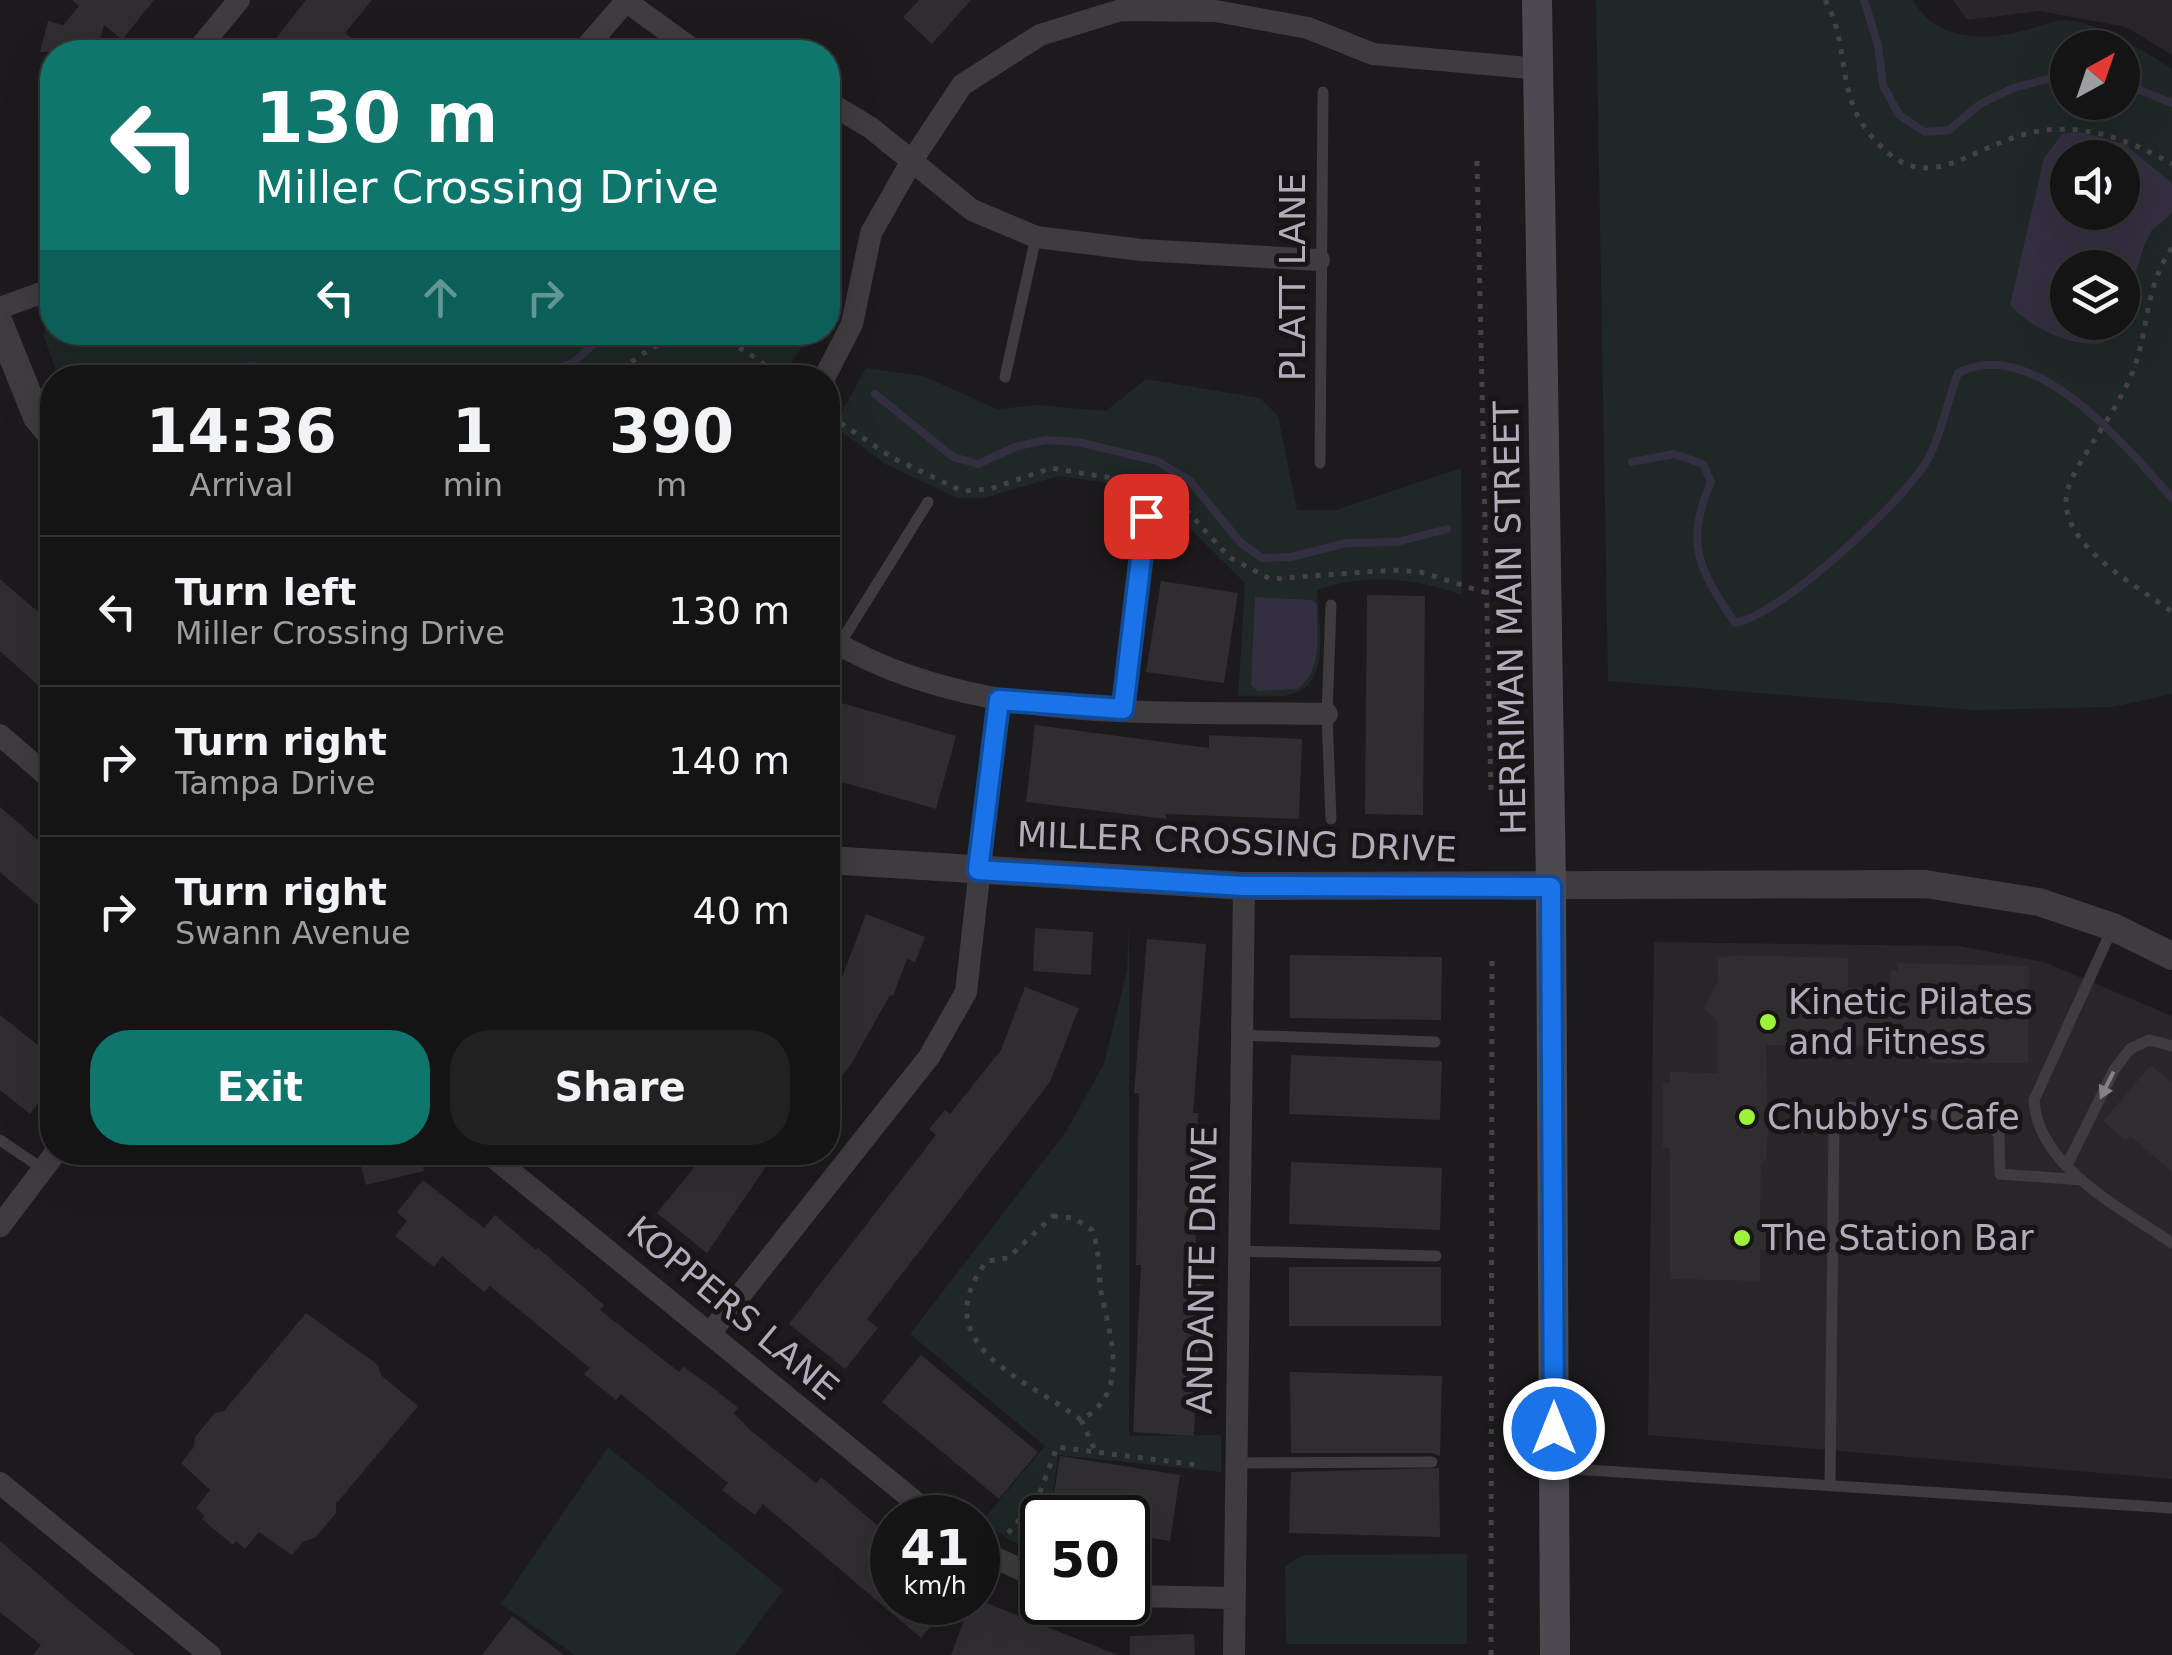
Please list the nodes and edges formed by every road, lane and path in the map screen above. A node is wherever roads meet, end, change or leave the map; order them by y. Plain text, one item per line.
1 (239, 0) edge
2 (626, 0) edge
3 (1538, 0) edge
4 (1825, 0) edge
5 (1216, 6) edge
6 (206, 40) edge
7 (592, 40) edge
8 (680, 40) edge
9 (1539, 69) junction
10 (1323, 92) dead end
11 (840, 110) edge
12 (913, 160) junction
13 (1478, 161) dead end
14 (2172, 164) edge
15 (1036, 237) junction
16 (2172, 248) edge
17 (1320, 260) junction
18 (40, 293) edge
19 (0, 308) edge
20 (0, 325) edge
21 (657, 345) edge
22 (731, 345) edge
23 (629, 365) edge
24 (761, 365) edge
25 (831, 365) edge
26 (1005, 377) dead end
27 (40, 420) edge
28 (1320, 463) dead end
29 (928, 502) dead end
30 (1146, 516) dead end
31 (1331, 605) dead end
32 (2172, 612) edge
33 (840, 632) edge
34 (840, 644) edge
35 (999, 700) junction
36 (1123, 709) junction
37 (1327, 714) junction
38 (0, 735) edge
39 (40, 770) edge
40 (1491, 794) dead end
41 (1331, 819) dead end
42 (840, 861) edge
43 (978, 870) junction
44 (1244, 886) junction
45 (1551, 887) junction
46 (2112, 927) junction
47 (2172, 956) edge
48 (1492, 960) dead end
49 (1239, 1035) junction
50 (1436, 1042) dead end
51 (2172, 1046) edge
52 (0, 1140) edge
53 (40, 1157) edge
54 (46, 1165) edge
55 (503, 1165) edge
56 (2068, 1165) junction
57 (2082, 1180) junction
58 (0, 1226) edge
59 (2172, 1243) edge
60 (1237, 1251) junction
61 (1436, 1256) dead end
62 (710, 1332) junction
63 (1082, 1420) junction
64 (1096, 1452) junction
65 (1432, 1462) dead end
66 (1235, 1463) junction
67 (1198, 1466) dead end
68 (1554, 1468) junction
69 (0, 1482) edge
70 (1830, 1485) junction
71 (906, 1495) edge
72 (2172, 1508) edge
73 (1008, 1534) dead end
74 (1150, 1596) edge
75 (1233, 1598) junction
76 (210, 1655) edge
77 (1234, 1655) edge
78 (1491, 1655) edge
79 (1555, 1655) edge

1 - 6 street
2 - 7 street
2 - 8 street
3 - 9 main road, HERRIMAN MAIN STREET
4 - 14 path
5 - 9 street
5 - 12 street
9 - 45 main road, HERRIMAN MAIN STREET
10 - 17 lane, PLATT LANE
11 - 12 street
12 - 15 street
12 - 25 street
13 - 40 path
15 - 17 street
15 - 26 lane
16 - 32 path
17 - 28 lane, PLATT LANE
18 - 19 street
20 - 27 street
21 - 23 path
22 - 24 path
29 - 33 lane
30 - 36 lane
31 - 37 lane
34 - 35 street
35 - 36 street
35 - 43 street
36 - 37 street
37 - 41 lane
38 - 39 street
42 - 43 street, MILLER CROSSING DRIVE
43 - 44 street, MILLER CROSSING DRIVE
43 - 62 street
44 - 45 street, MILLER CROSSING DRIVE
44 - 49 street, ANDANTE DRIVE
45 - 46 street, MILLER CROSSING DRIVE
45 - 68 main road, HERRIMAN MAIN STREET
46 - 47 street, MILLER CROSSING DRIVE
46 - 56 lane
48 - 78 path
49 - 50 lane
49 - 60 street, ANDANTE DRIVE
51 -> 56 lane
52 - 53 lane
54 - 58 street
55 - 62 street, KOPPERS LANE
56 - 57 lane
57 - 59 lane
57 - 70 lane
60 - 61 lane
60 - 66 street, ANDANTE DRIVE
62 - 71 street, KOPPERS LANE
63 - 63 path
63 - 64 path
64 - 67 path
64 - 73 path
65 - 66 lane
66 - 75 street, ANDANTE DRIVE
68 - 70 lane
68 - 79 main road, HERRIMAN MAIN STREET
69 - 76 street
70 - 72 lane
74 - 75 street
75 - 77 street, ANDANTE DRIVE

